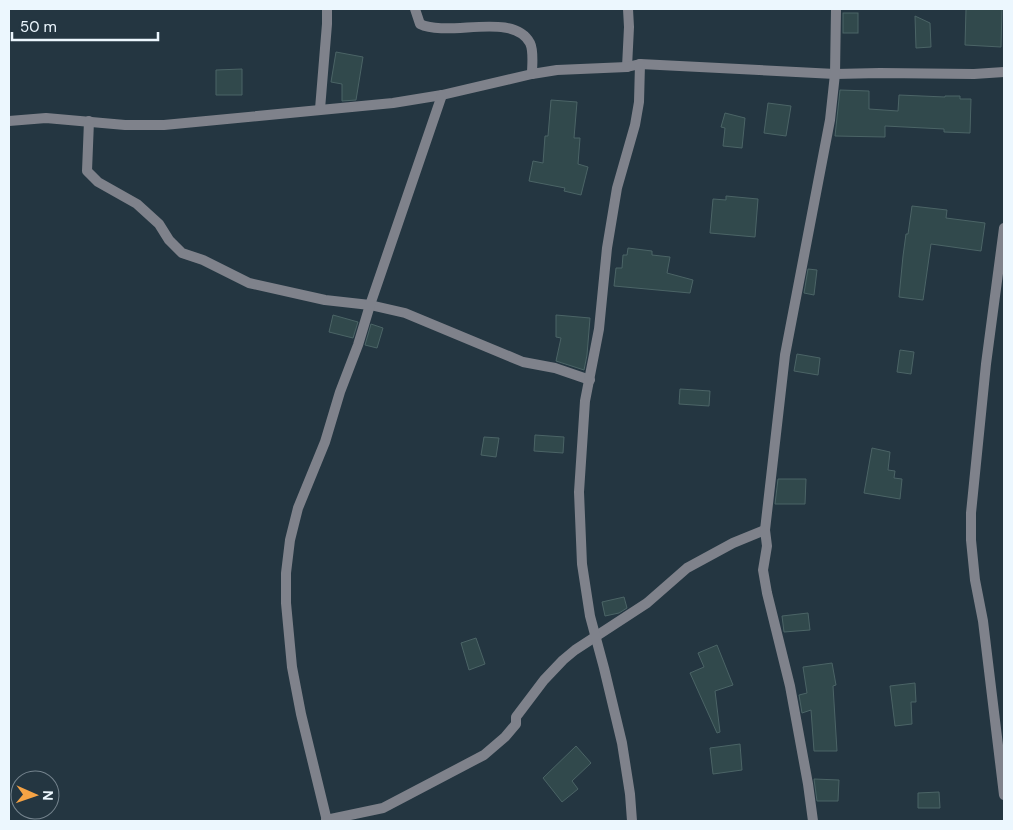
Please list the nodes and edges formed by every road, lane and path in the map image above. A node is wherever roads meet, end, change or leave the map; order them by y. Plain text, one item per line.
1 (327, 9) edge
2 (414, 9) edge
3 (628, 9) edge
4 (836, 9) edge
5 (640, 64) junction
6 (627, 67) junction
7 (1004, 72) edge
8 (532, 74) junction
9 (834, 74) junction
10 (442, 95) junction
11 (320, 109) junction
12 (9, 121) edge
13 (89, 121) junction
14 (1004, 228) edge
15 (370, 305) junction
16 (590, 380) junction
17 (765, 530) junction
18 (596, 638) junction
19 (1004, 795) edge
20 (326, 821) edge
21 (632, 821) edge
22 (813, 821) edge

1 - 11 street
2 - 8 street
3 - 6 street
4 - 9 street
5 - 6 street
5 - 9 street
5 - 16 street
6 - 8 street
7 - 9 street
8 - 10 street
9 - 17 street
10 - 11 street
10 - 15 street
11 - 13 street
12 - 13 street
13 - 15 street
14 - 19 street
15 - 16 street
15 - 20 street
16 - 18 street
17 - 18 street
17 - 22 street
18 - 20 street
18 - 21 street

